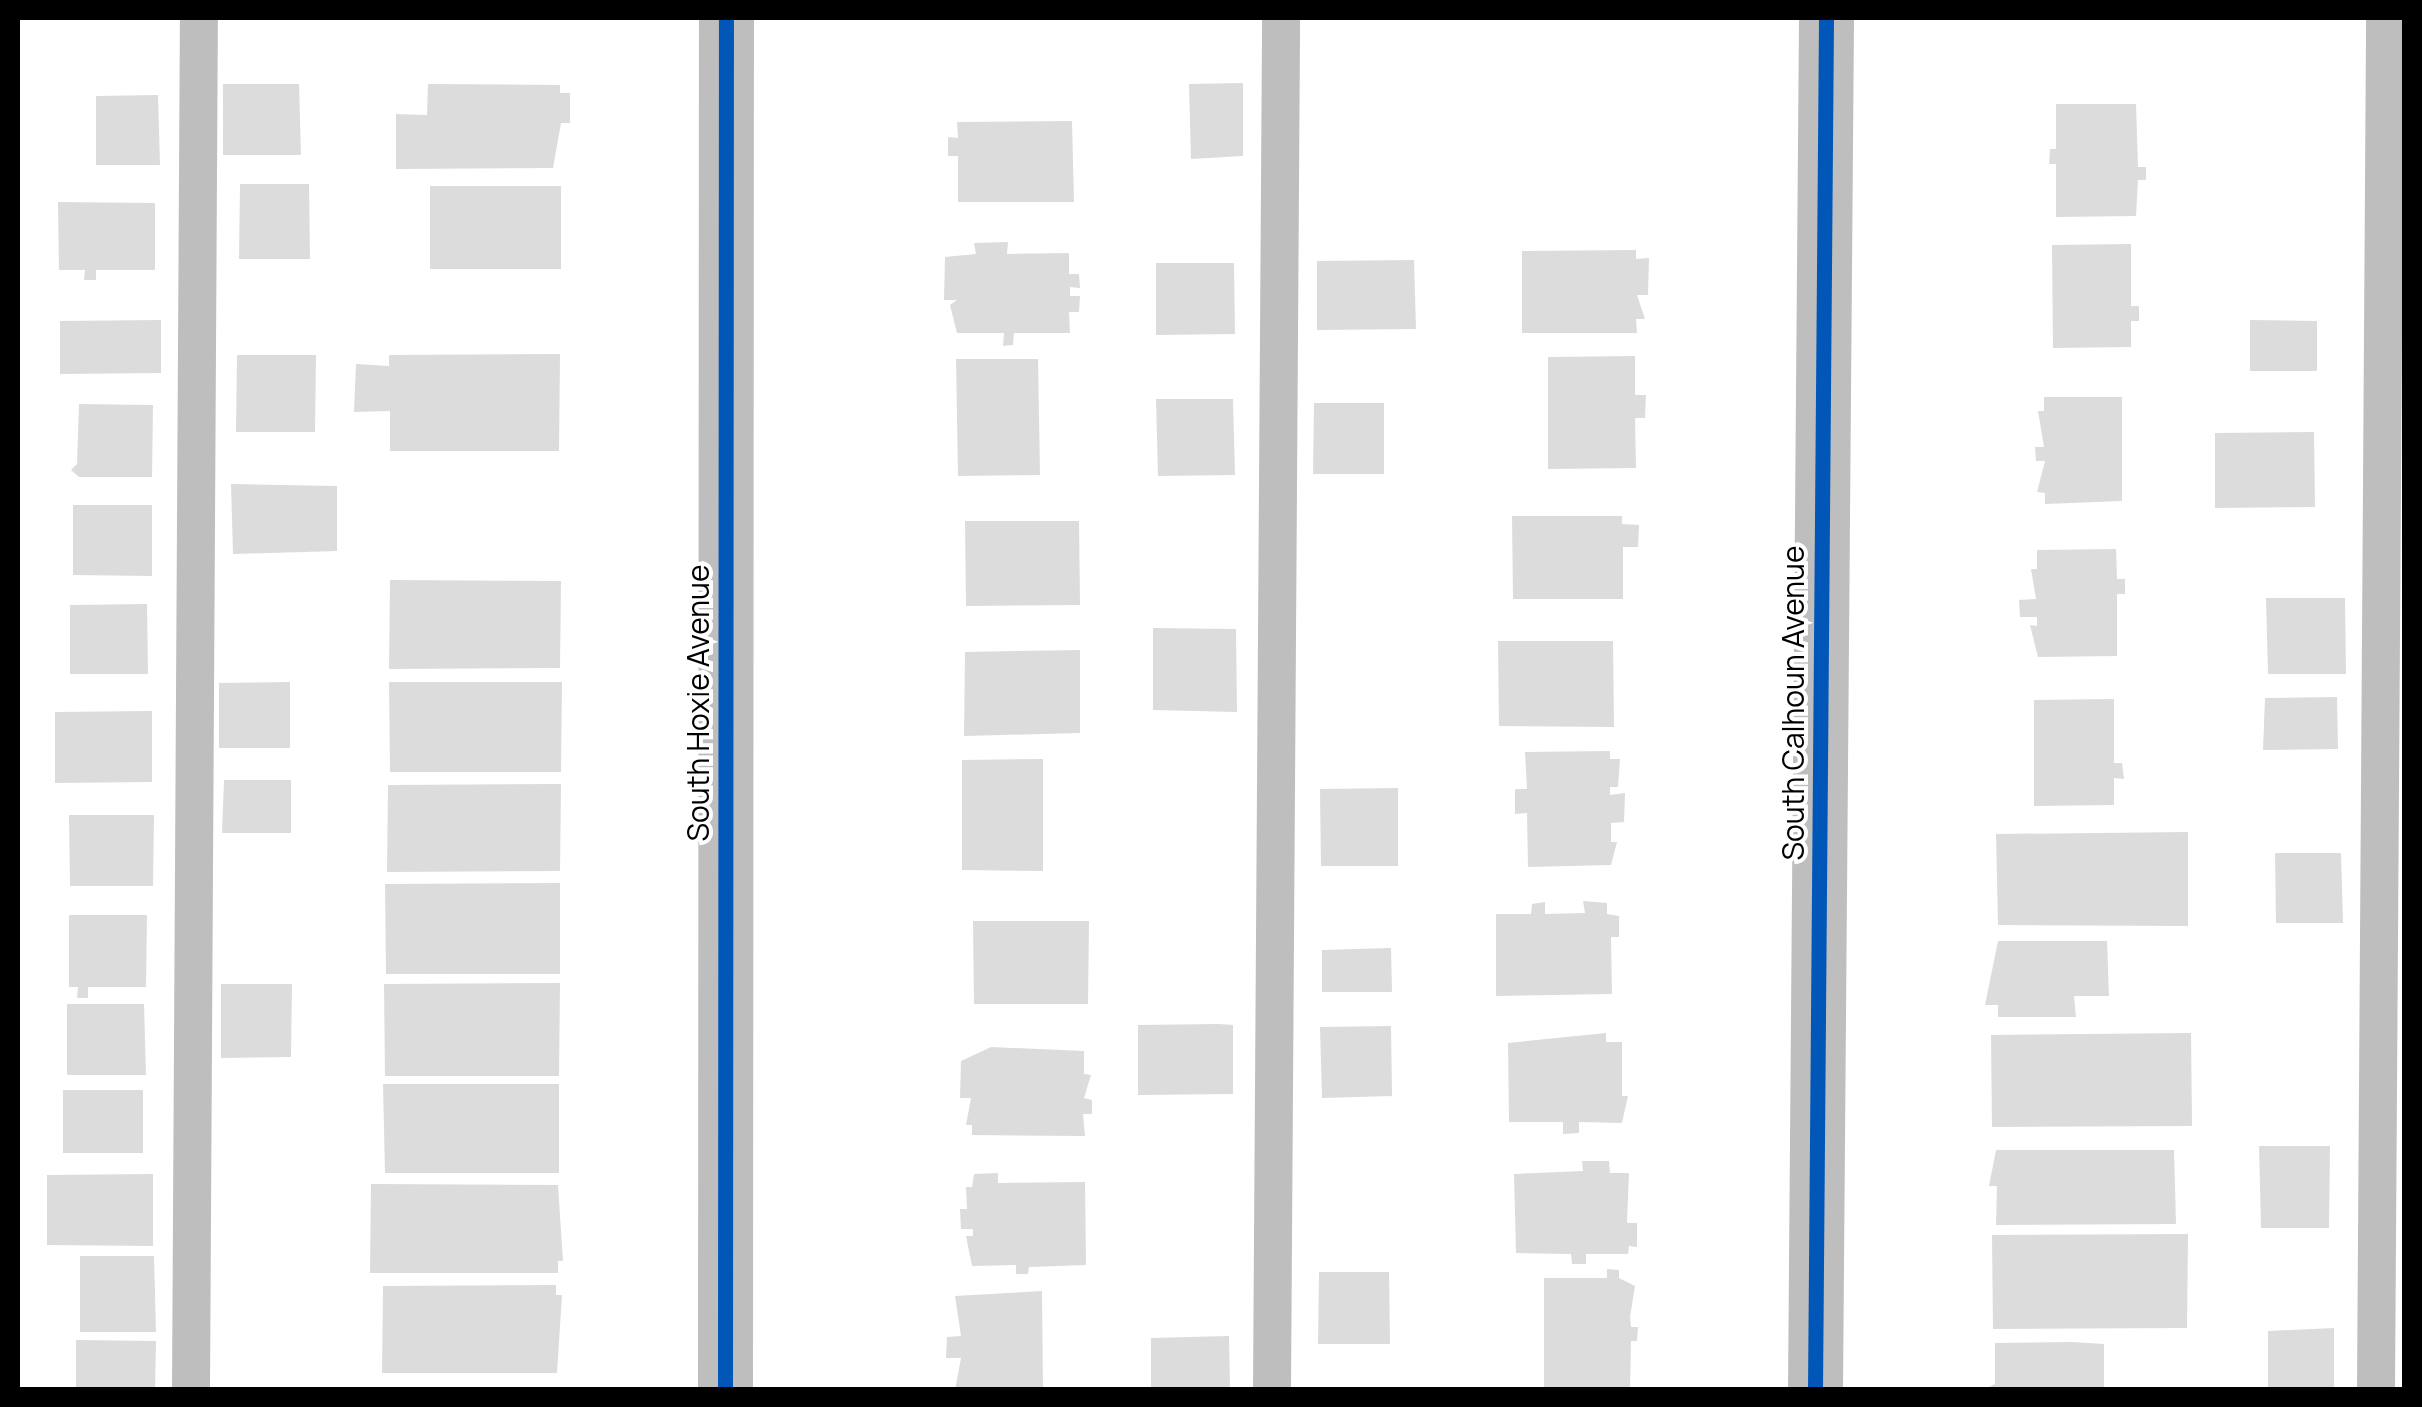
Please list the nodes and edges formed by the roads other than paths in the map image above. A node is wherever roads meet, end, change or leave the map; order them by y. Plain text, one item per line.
1 (199, 18) edge
2 (726, 18) edge
3 (1281, 18) edge
4 (1826, 18) edge
5 (2385, 18) edge
6 (191, 1390) edge
7 (725, 1390) edge
8 (1272, 1390) edge
9 (1815, 1390) edge
10 (2376, 1390) edge

1 - 6 lane
2 - 7 street, South Hoxie Avenue
3 - 8 lane
4 - 9 street, South Calhoun Avenue
5 - 10 lane

